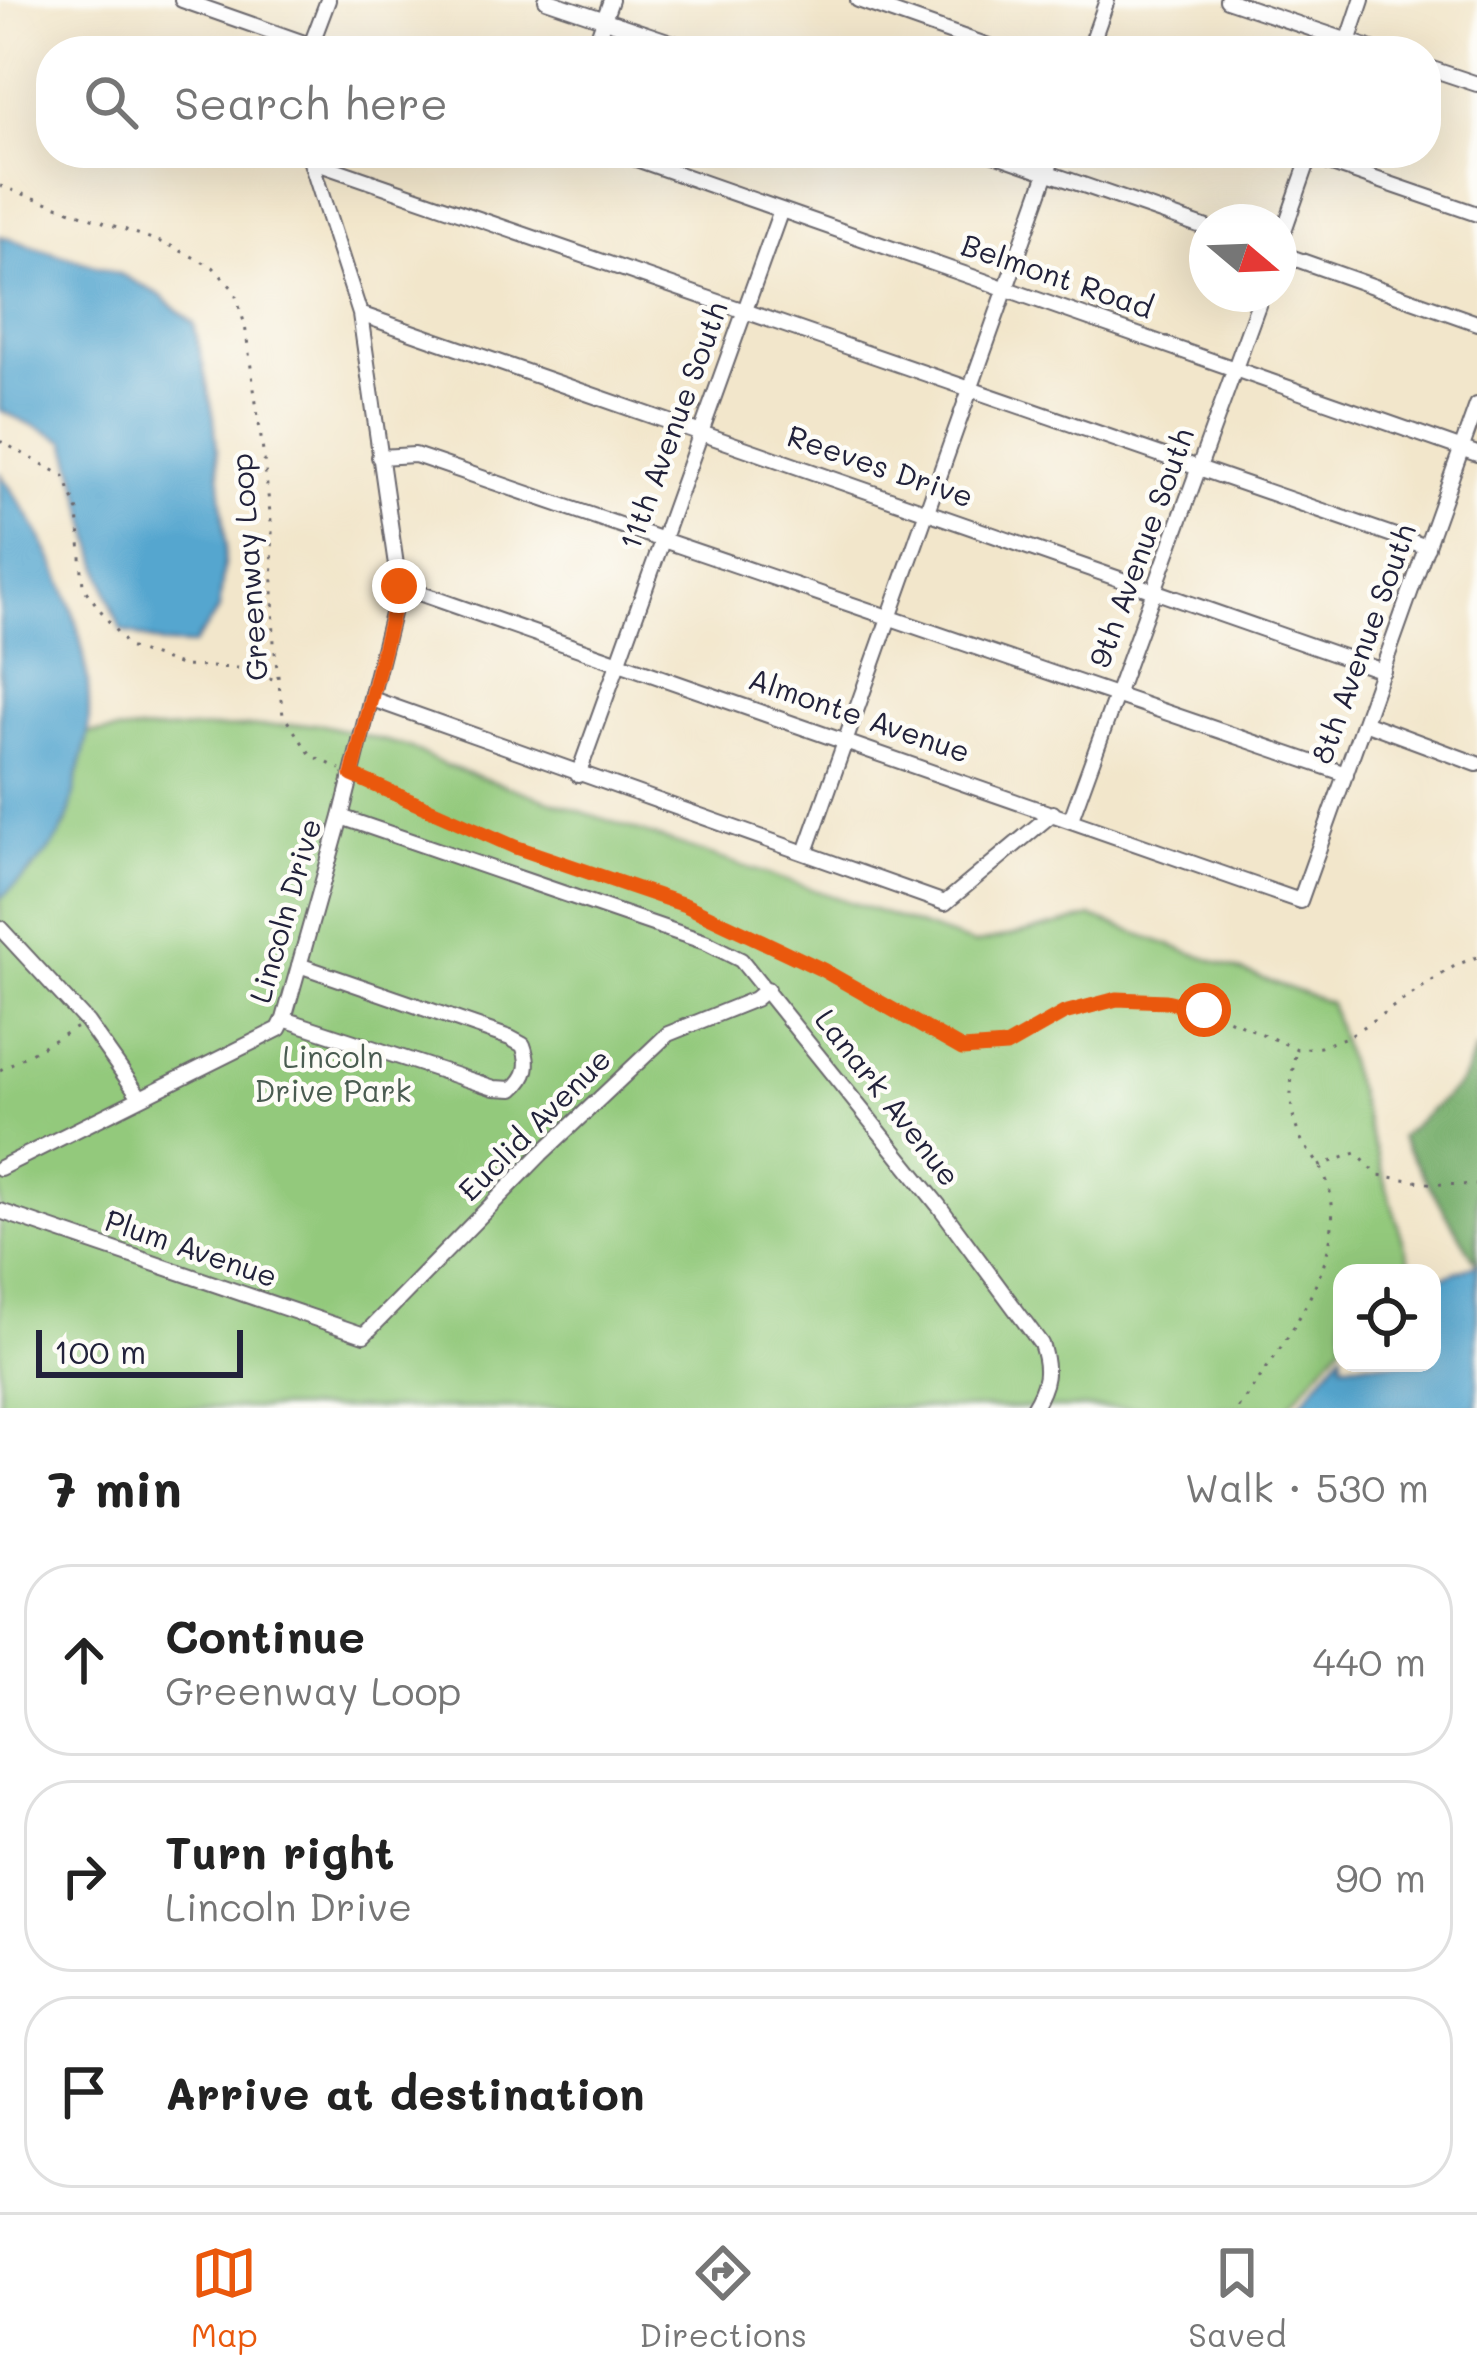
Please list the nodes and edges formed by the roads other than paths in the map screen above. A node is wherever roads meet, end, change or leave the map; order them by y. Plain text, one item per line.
1 (182, 0) edge
2 (328, 0) edge
3 (546, 0) edge
4 (611, 0) edge
5 (859, 0) edge
6 (1107, 0) edge
7 (1227, 0) edge
8 (1362, 0) edge
9 (604, 19) junction
10 (281, 36) edge
11 (320, 36) edge
12 (598, 36) edge
13 (654, 36) edge
14 (961, 36) edge
15 (1094, 36) edge
16 (1321, 36) edge
17 (1350, 36) edge
18 (1441, 72) edge
19 (1477, 84) edge
20 (313, 168) edge
21 (340, 168) edge
22 (662, 168) edge
23 (1034, 168) edge
24 (1050, 168) edge
25 (1303, 168) edge
26 (1347, 168) edge
27 (1048, 173) junction
28 (1292, 204) edge
29 (781, 210) junction
30 (1477, 214) edge
31 (1189, 222) edge
32 (1297, 256) edge
33 (1008, 289) junction
34 (1256, 312) edge
35 (743, 313) junction
36 (360, 314) junction
37 (1477, 323) edge
38 (1236, 368) junction
39 (971, 392) junction
40 (1477, 405) edge
41 (700, 433) junction
42 (1470, 451) edge
43 (379, 458) junction
44 (1200, 466) junction
45 (928, 512) junction
46 (661, 542) junction
47 (1427, 547) junction
48 (399, 586) junction
49 (1155, 591) junction
50 (890, 619) junction
51 (618, 661) junction
52 (1383, 671) junction
53 (1117, 696) junction
54 (371, 699) junction
55 (1364, 722) junction
56 (846, 740) junction
57 (1477, 764) edge
58 (1346, 774) junction
59 (578, 776) junction
60 (1053, 813) junction
61 (341, 817) junction
62 (1071, 819) junction
63 (806, 852) junction
64 (1300, 901) joint
65 (0, 928) edge
66 (299, 964) junction
67 (766, 989) junction
68 (284, 1019) junction
69 (140, 1097) junction
70 (0, 1168) edge
71 (0, 1211) edge
72 (364, 1335) joint
73 (1033, 1408) edge

1 - 10 street
2 - 11 street
3 - 9 street
4 - 9 street
5 - 14 street
6 - 15 street
7 - 16 street
8 - 17 street
9 - 12 street
9 - 13 street
18 - 19 street
20 - 36 street, Lincoln Drive
21 - 35 street
22 - 29 street, Belmont Road
23 - 27 street
24 - 27 street
25 - 28 street
26 - 30 street
27 - 31 street
27 - 33 street
29 - 33 street, Belmont Road
29 - 35 street, 11th Avenue South
32 - 37 street
33 - 38 street, Belmont Road
33 - 39 street
34 - 38 street, 9th Avenue South
35 - 39 street
35 - 41 street, 11th Avenue South
36 - 41 street, Reeves Drive
36 - 43 street, Lincoln Drive
38 - 42 street, Belmont Road
38 - 44 street, 9th Avenue South
39 - 44 street
39 - 45 street
40 - 42 street, 8th Avenue South
41 - 45 street, Reeves Drive
41 - 46 street, 11th Avenue South
42 - 47 street, 8th Avenue South
43 - 46 street
43 - 48 street, Lincoln Drive
44 - 47 street
44 - 49 street, 9th Avenue South
45 - 49 street, Reeves Drive
45 - 50 street
46 - 50 street
46 - 51 street, 11th Avenue South
47 - 52 street, 8th Avenue South
48 - 51 street, Almonte Avenue
48 - 54 street, Lincoln Drive
49 - 52 street, Reeves Drive
49 - 53 street, 9th Avenue South
50 - 53 street
50 - 56 street
51 - 56 street, Almonte Avenue
51 - 59 street, 11th Avenue South
52 - 55 street, 8th Avenue South
53 - 58 street
53 - 62 street, 9th Avenue South
54 - 59 street
54 - 61 street, Lincoln Drive
55 - 57 street
55 - 58 street, 8th Avenue South
56 - 60 street, Almonte Avenue
56 - 63 street
58 - 64 street, 8th Avenue South
59 - 63 street
60 - 62 street, Almonte Avenue
60 - 63 street
61 - 66 street, Lincoln Drive
61 - 67 street, Lanark Avenue
62 - 64 street, Almonte Avenue
65 - 69 street
66 - 68 street, Lincoln Drive
66 - 68 street
67 - 72 street, Euclid Avenue
67 - 73 street, Lanark Avenue
68 - 69 street, Lincoln Drive
69 - 70 street, Lincoln Drive
71 - 72 street, Plum Avenue

